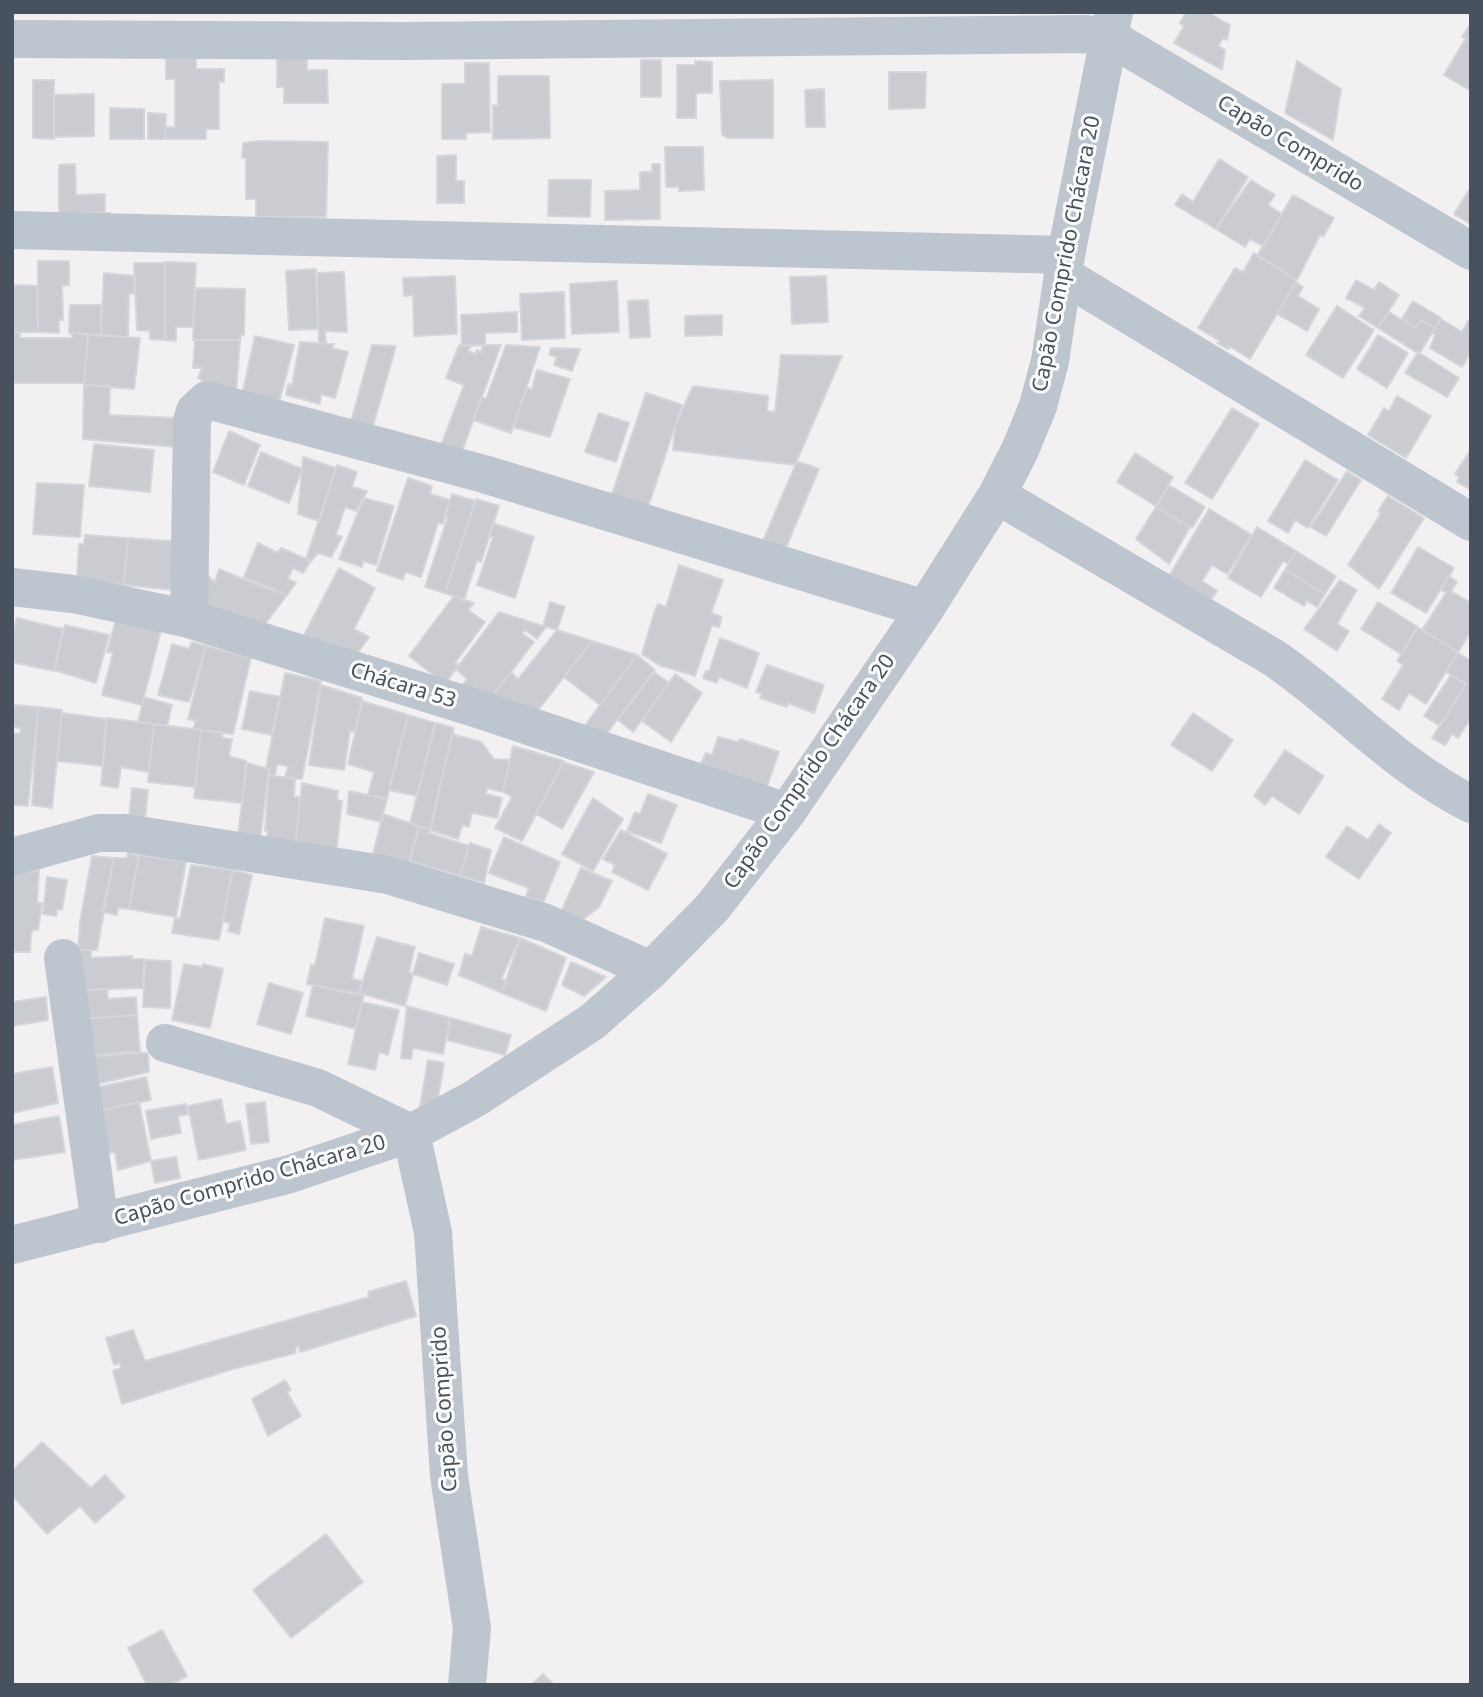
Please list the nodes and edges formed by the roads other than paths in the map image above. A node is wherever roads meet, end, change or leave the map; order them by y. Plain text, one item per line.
1 (1111, 25) edge
2 (12, 39) edge
3 (12, 230) edge
4 (1471, 251) edge
5 (1064, 265) junction
6 (997, 495) junction
7 (1471, 522) edge
8 (12, 587) edge
9 (925, 609) junction
10 (189, 619) junction
11 (1471, 804) edge
12 (787, 812) junction
13 (12, 857) edge
14 (63, 958) dead end
15 (651, 970) junction
16 (165, 1043) dead end
17 (411, 1133) junction
18 (100, 1224) junction
19 (12, 1245) edge
20 (467, 1685) edge

1 - 2 street
1 - 4 street, Capão Comprido
1 - 5 street, Capão Comprido Chácara 20
3 - 5 street
5 - 6 street, Capão Comprido Chácara 20
5 - 7 street
6 - 9 street, Capão Comprido Chácara 20
6 - 11 street
8 - 10 street, Chácara 53
9 - 10 street
9 - 12 street, Capão Comprido Chácara 20
10 - 12 street, Chácara 53
12 - 15 street, Capão Comprido Chácara 20
13 - 15 street
14 - 18 street
15 - 17 street, Capão Comprido Chácara 20
16 - 17 street
17 - 18 street, Capão Comprido Chácara 20
17 - 20 street, Capão Comprido
18 - 19 street, Capão Comprido Chácara 20

